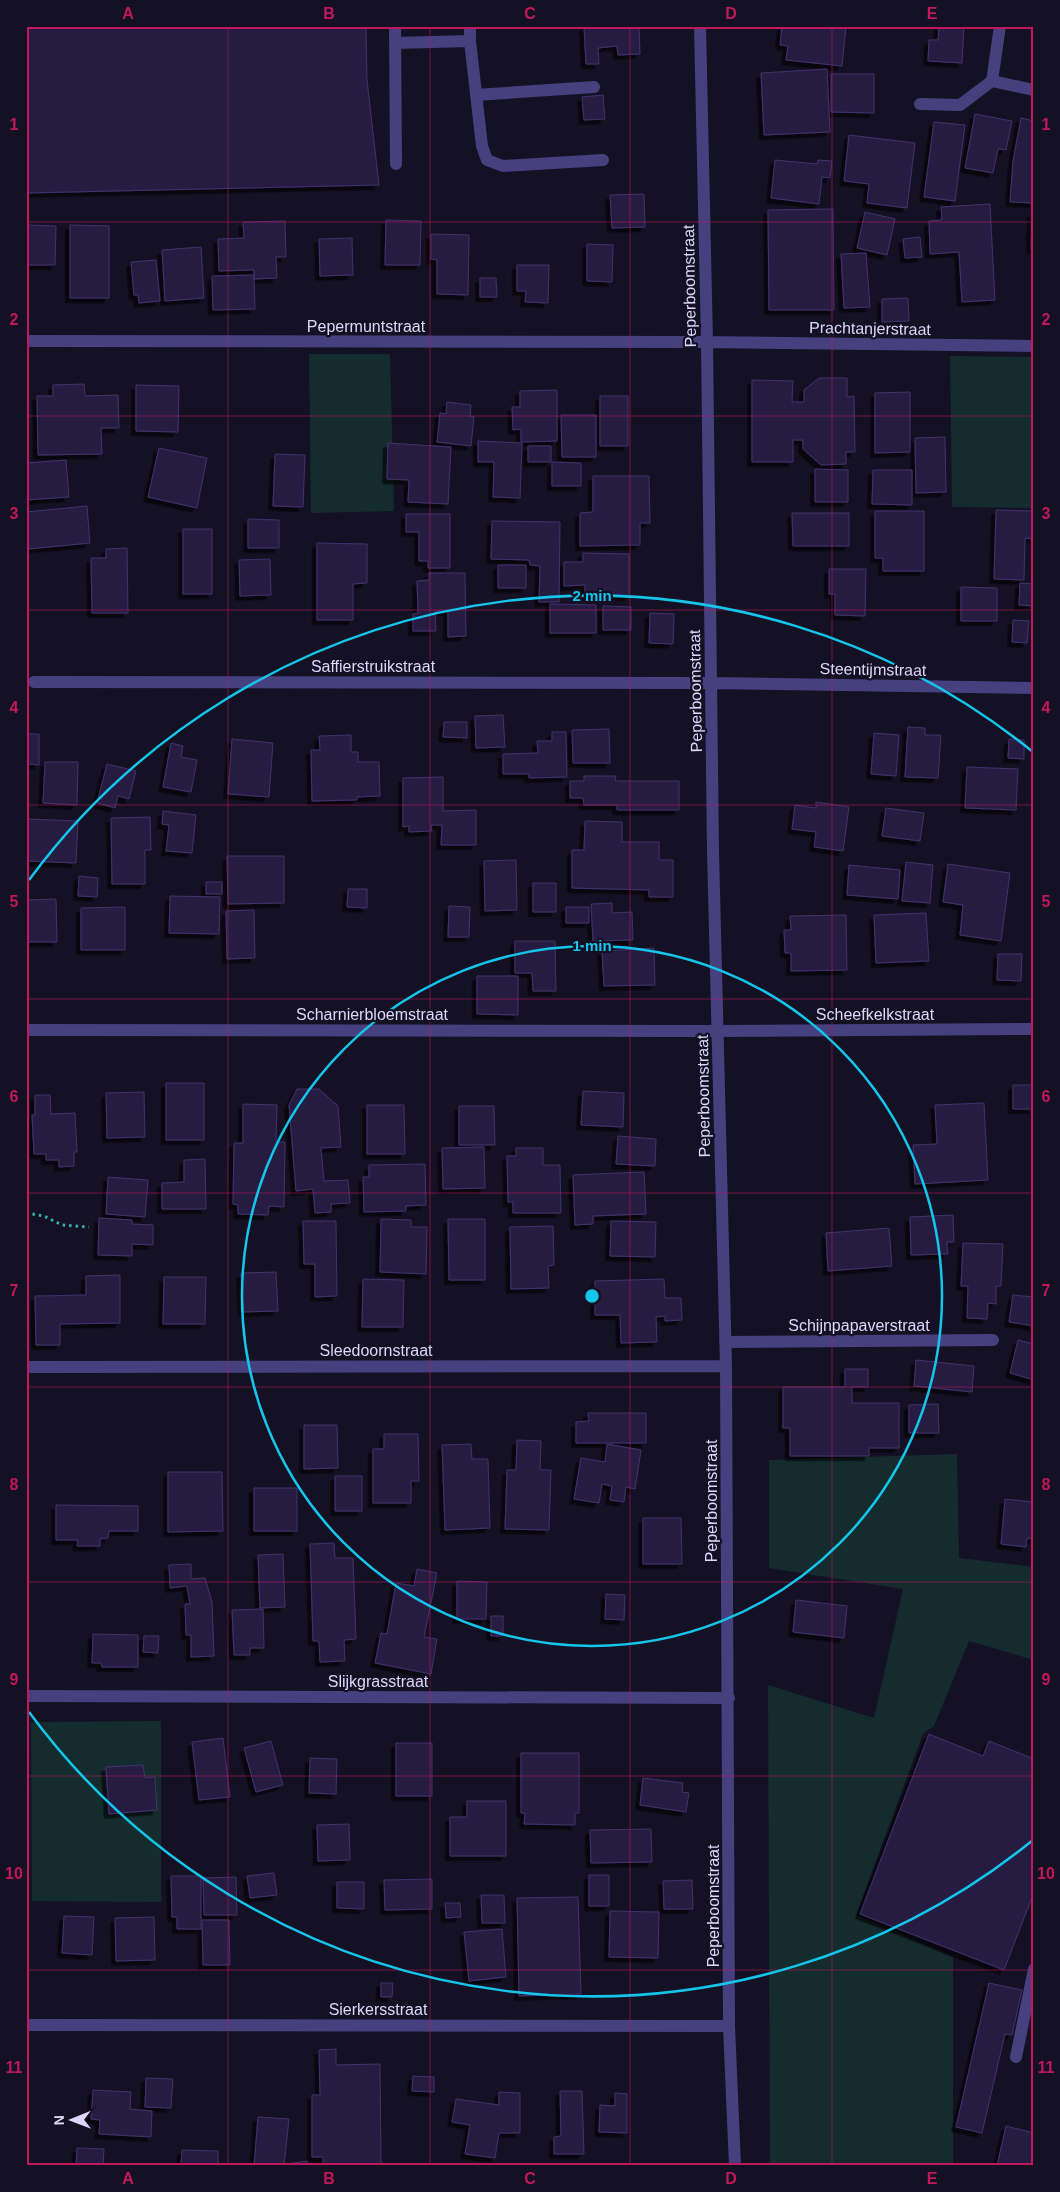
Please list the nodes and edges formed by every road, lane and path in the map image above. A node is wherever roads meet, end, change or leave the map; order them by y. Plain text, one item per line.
1 (395, 26) edge
2 (470, 26) edge
3 (700, 26) edge
4 (1000, 26) edge
5 (470, 41) junction
6 (395, 43) junction
7 (992, 81) junction
8 (594, 87) dead end
9 (1034, 90) edge
10 (476, 95) junction
11 (920, 104) dead end
12 (603, 160) dead end
13 (396, 164) dead end
14 (26, 341) edge
15 (707, 342) junction
16 (1034, 346) edge
17 (34, 682) dead end
18 (711, 682) junction
19 (1034, 688) edge
20 (1034, 1029) edge
21 (26, 1030) edge
22 (717, 1031) junction
23 (26, 1213) edge
24 (89, 1227) dead end
25 (993, 1340) dead end
26 (725, 1342) junction
27 (726, 1366) junction
28 (26, 1367) edge
29 (26, 1696) edge
30 (729, 1698) junction
31 (1034, 1969) edge
32 (26, 2025) edge
33 (729, 2026) junction
34 (1016, 2057) dead end
35 (734, 2166) edge

1 - 6 street
2 - 5 street
3 - 15 street, Peperboomstraat
4 - 7 street
5 - 6 street
5 - 10 street
6 - 13 street
7 - 9 street
7 - 11 street
8 - 10 street
10 - 12 street
14 - 15 street, Pepermuntstraat
15 - 16 street, Prachtanjerstraat
15 - 18 street, Peperboomstraat
17 - 18 street, Saffierstruikstraat
18 - 19 street, Steentijmstraat
18 - 22 street, Peperboomstraat
20 - 22 street, Scheefkelkstraat
21 - 22 street, Scharnierbloemstraat
22 - 26 street, Peperboomstraat
23 - 24 path
25 - 26 street, Schijnpapaverstraat
26 - 27 street, Peperboomstraat
27 - 28 street, Sleedoornstraat
27 - 30 street, Peperboomstraat
29 - 30 street, Slijkgrasstraat
30 - 33 street, Peperboomstraat
31 - 34 street
32 - 33 street, Sierkersstraat
33 - 35 street, Peperboomstraat

